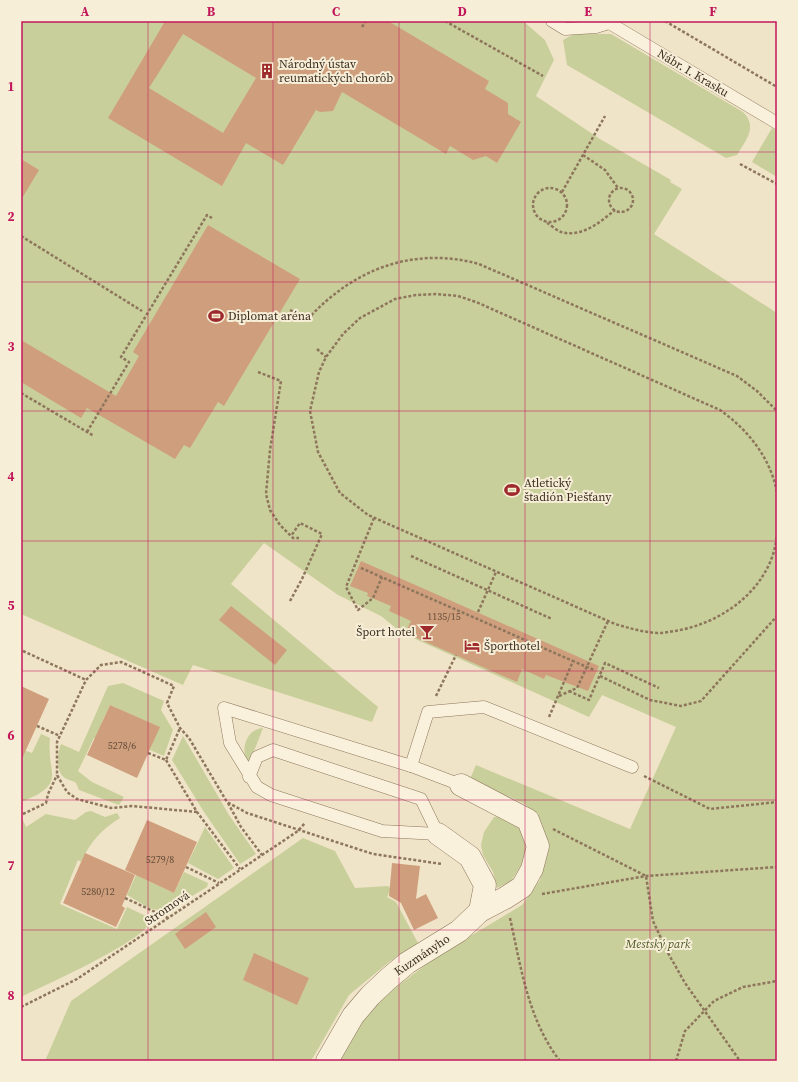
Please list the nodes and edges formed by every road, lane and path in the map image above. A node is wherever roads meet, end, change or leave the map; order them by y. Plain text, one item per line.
1 (366, 21) edge
2 (445, 21) edge
3 (552, 21) edge
4 (665, 21) edge
5 (608, 22) edge
6 (362, 27) dead end
7 (543, 76) dead end
8 (777, 87) edge
9 (605, 116) dead end
10 (777, 123) edge
11 (583, 155) junction
12 (740, 164) dead end
13 (777, 184) edge
14 (618, 188) junction
15 (562, 192) junction
16 (615, 210) junction
17 (212, 218) dead end
18 (546, 222) junction
19 (21, 236) edge
20 (290, 310) dead end
21 (142, 311) dead end
22 (318, 349) dead end
23 (326, 357) junction
24 (258, 372) dead end
25 (21, 393) edge
26 (777, 410) edge
27 (87, 432) junction
28 (94, 436) dead end
29 (777, 492) edge
30 (374, 518) junction
31 (777, 535) edge
32 (291, 536) junction
33 (298, 538) dead end
34 (411, 556) dead end
35 (361, 568) dead end
36 (496, 572) junction
37 (382, 577) junction
38 (488, 590) junction
39 (290, 601) dead end
40 (478, 612) dead end
41 (777, 616) edge
42 (552, 619) dead end
43 (774, 619) junction
44 (608, 621) junction
45 (777, 622) edge
46 (23, 651) dead end
47 (456, 656) dead end
48 (573, 661) junction
49 (594, 670) dead end
50 (600, 676) junction
51 (86, 680) dead end
52 (659, 688) dead end
53 (568, 692) junction
54 (558, 696) junction
55 (428, 712) junction
56 (37, 726) dead end
57 (180, 728) dead end
58 (542, 731) junction
59 (148, 753) dead end
60 (166, 760) junction
61 (411, 766) junction
62 (632, 767) joint
63 (57, 775) junction
64 (249, 777) junction
65 (461, 785) joint
66 (227, 802) dead end
67 (777, 802) edge
68 (312, 809) junction
69 (197, 812) junction
70 (23, 814) dead end
71 (528, 820) junction
72 (438, 834) junction
73 (262, 855) junction
74 (186, 867) dead end
75 (777, 867) edge
76 (240, 869) junction
77 (646, 876) junction
78 (219, 883) junction
79 (514, 893) junction
80 (125, 898) dead end
81 (480, 911) junction
82 (169, 918) junction
83 (777, 981) edge
84 (21, 1007) edge
85 (705, 1009) junction
86 (327, 1061) edge
87 (560, 1061) edge
88 (676, 1061) edge
89 (740, 1061) edge

1 - 6 path
2 - 7 path
3 - 5 lane, Nábr. I. Krasku
4 - 8 path
5 - 10 lane, Nábr. I. Krasku
9 - 11 path
11 - 14 path
11 - 15 path
12 - 13 path
14 - 16 path
14 - 16 path
15 - 18 path
15 - 18 path
16 - 18 path
17 - 27 path
19 - 21 path
20 - 26 path
22 - 23 path
23 - 29 path
23 - 30 path
24 - 32 path
25 - 27 path
27 - 28 path
30 - 36 path
30 - 37 path
31 - 44 path
32 - 33 path
32 - 39 path
34 - 38 path
35 - 37 path
36 - 38 path
36 - 44 path
37 - 48 path
38 - 40 path
38 - 42 path
41 - 43 path
43 - 45 path
43 - 50 path
44 - 53 path
46 - 51 path
47 - 55 path
48 - 49 path
48 - 54 path
50 - 52 path
50 - 53 path
53 - 54 path
54 - 58 path
55 - 58 lane
55 - 61 lane
56 - 63 path
57 - 60 path
58 - 62 lane
59 - 60 path
60 - 69 path
61 - 64 lane
61 - 65 lane
62 - 67 path
63 - 69 path
63 - 70 path
64 - 68 lane
64 - 72 lane
65 - 71 street
66 - 73 path
68 - 72 lane
68 - 73 path, Stromová
69 - 76 path
71 - 77 path
71 - 79 street
72 - 81 street
73 - 76 path, Stromová
74 - 78 path
75 - 77 path
76 - 78 path, Stromová
77 - 79 path
77 - 85 path
78 - 82 path, Stromová
79 - 81 street, Kuzmányho
79 - 87 path
80 - 82 path
81 - 86 street, Kuzmányho
82 - 84 path, Stromová
83 - 85 path
85 - 88 path
85 - 89 path

